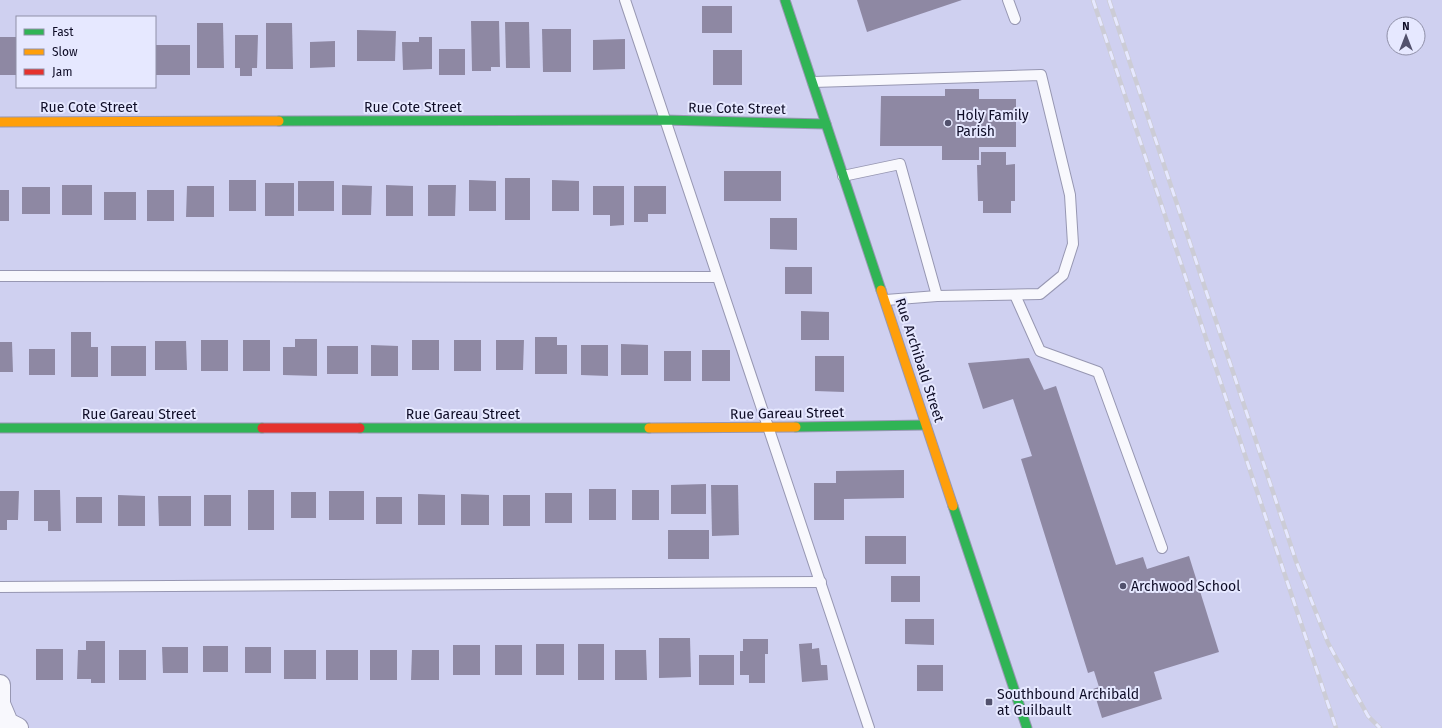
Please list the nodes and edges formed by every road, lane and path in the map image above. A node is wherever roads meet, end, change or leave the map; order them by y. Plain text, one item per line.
1 (625, 0) edge
2 (785, 0) edge
3 (1008, 0) edge
4 (1015, 19) dead end
5 (813, 82) junction
6 (664, 120) junction
7 (0, 122) edge
8 (826, 124) junction
9 (843, 176) junction
10 (0, 276) edge
11 (716, 277) junction
12 (1015, 295) junction
13 (937, 296) junction
14 (886, 300) junction
15 (926, 425) junction
16 (0, 428) edge
17 (769, 428) junction
18 (1162, 548) dead end
19 (821, 582) junction
20 (0, 587) edge
21 (0, 685) edge
22 (13, 725) edge
23 (869, 728) edge
24 (1027, 728) edge

1 - 6 lane
2 - 5 street, Rue Archibald Street
3 - 4 lane
5 - 8 street, Rue Archibald Street
5 - 12 lane
6 - 7 street, Rue Cote Street
6 - 8 street, Rue Cote Street
6 - 11 lane
8 - 9 street, Rue Archibald Street
9 - 13 lane
9 - 14 street, Rue Archibald Street
10 - 11 lane
11 - 17 lane
12 - 13 lane
12 - 18 lane
13 - 14 lane
14 - 15 street, Rue Archibald Street
15 - 17 street, Rue Gareau Street
15 - 24 street, Rue Archibald Street
16 - 17 street, Rue Gareau Street
17 - 19 lane
19 - 20 lane
19 - 23 lane
21 - 22 street

